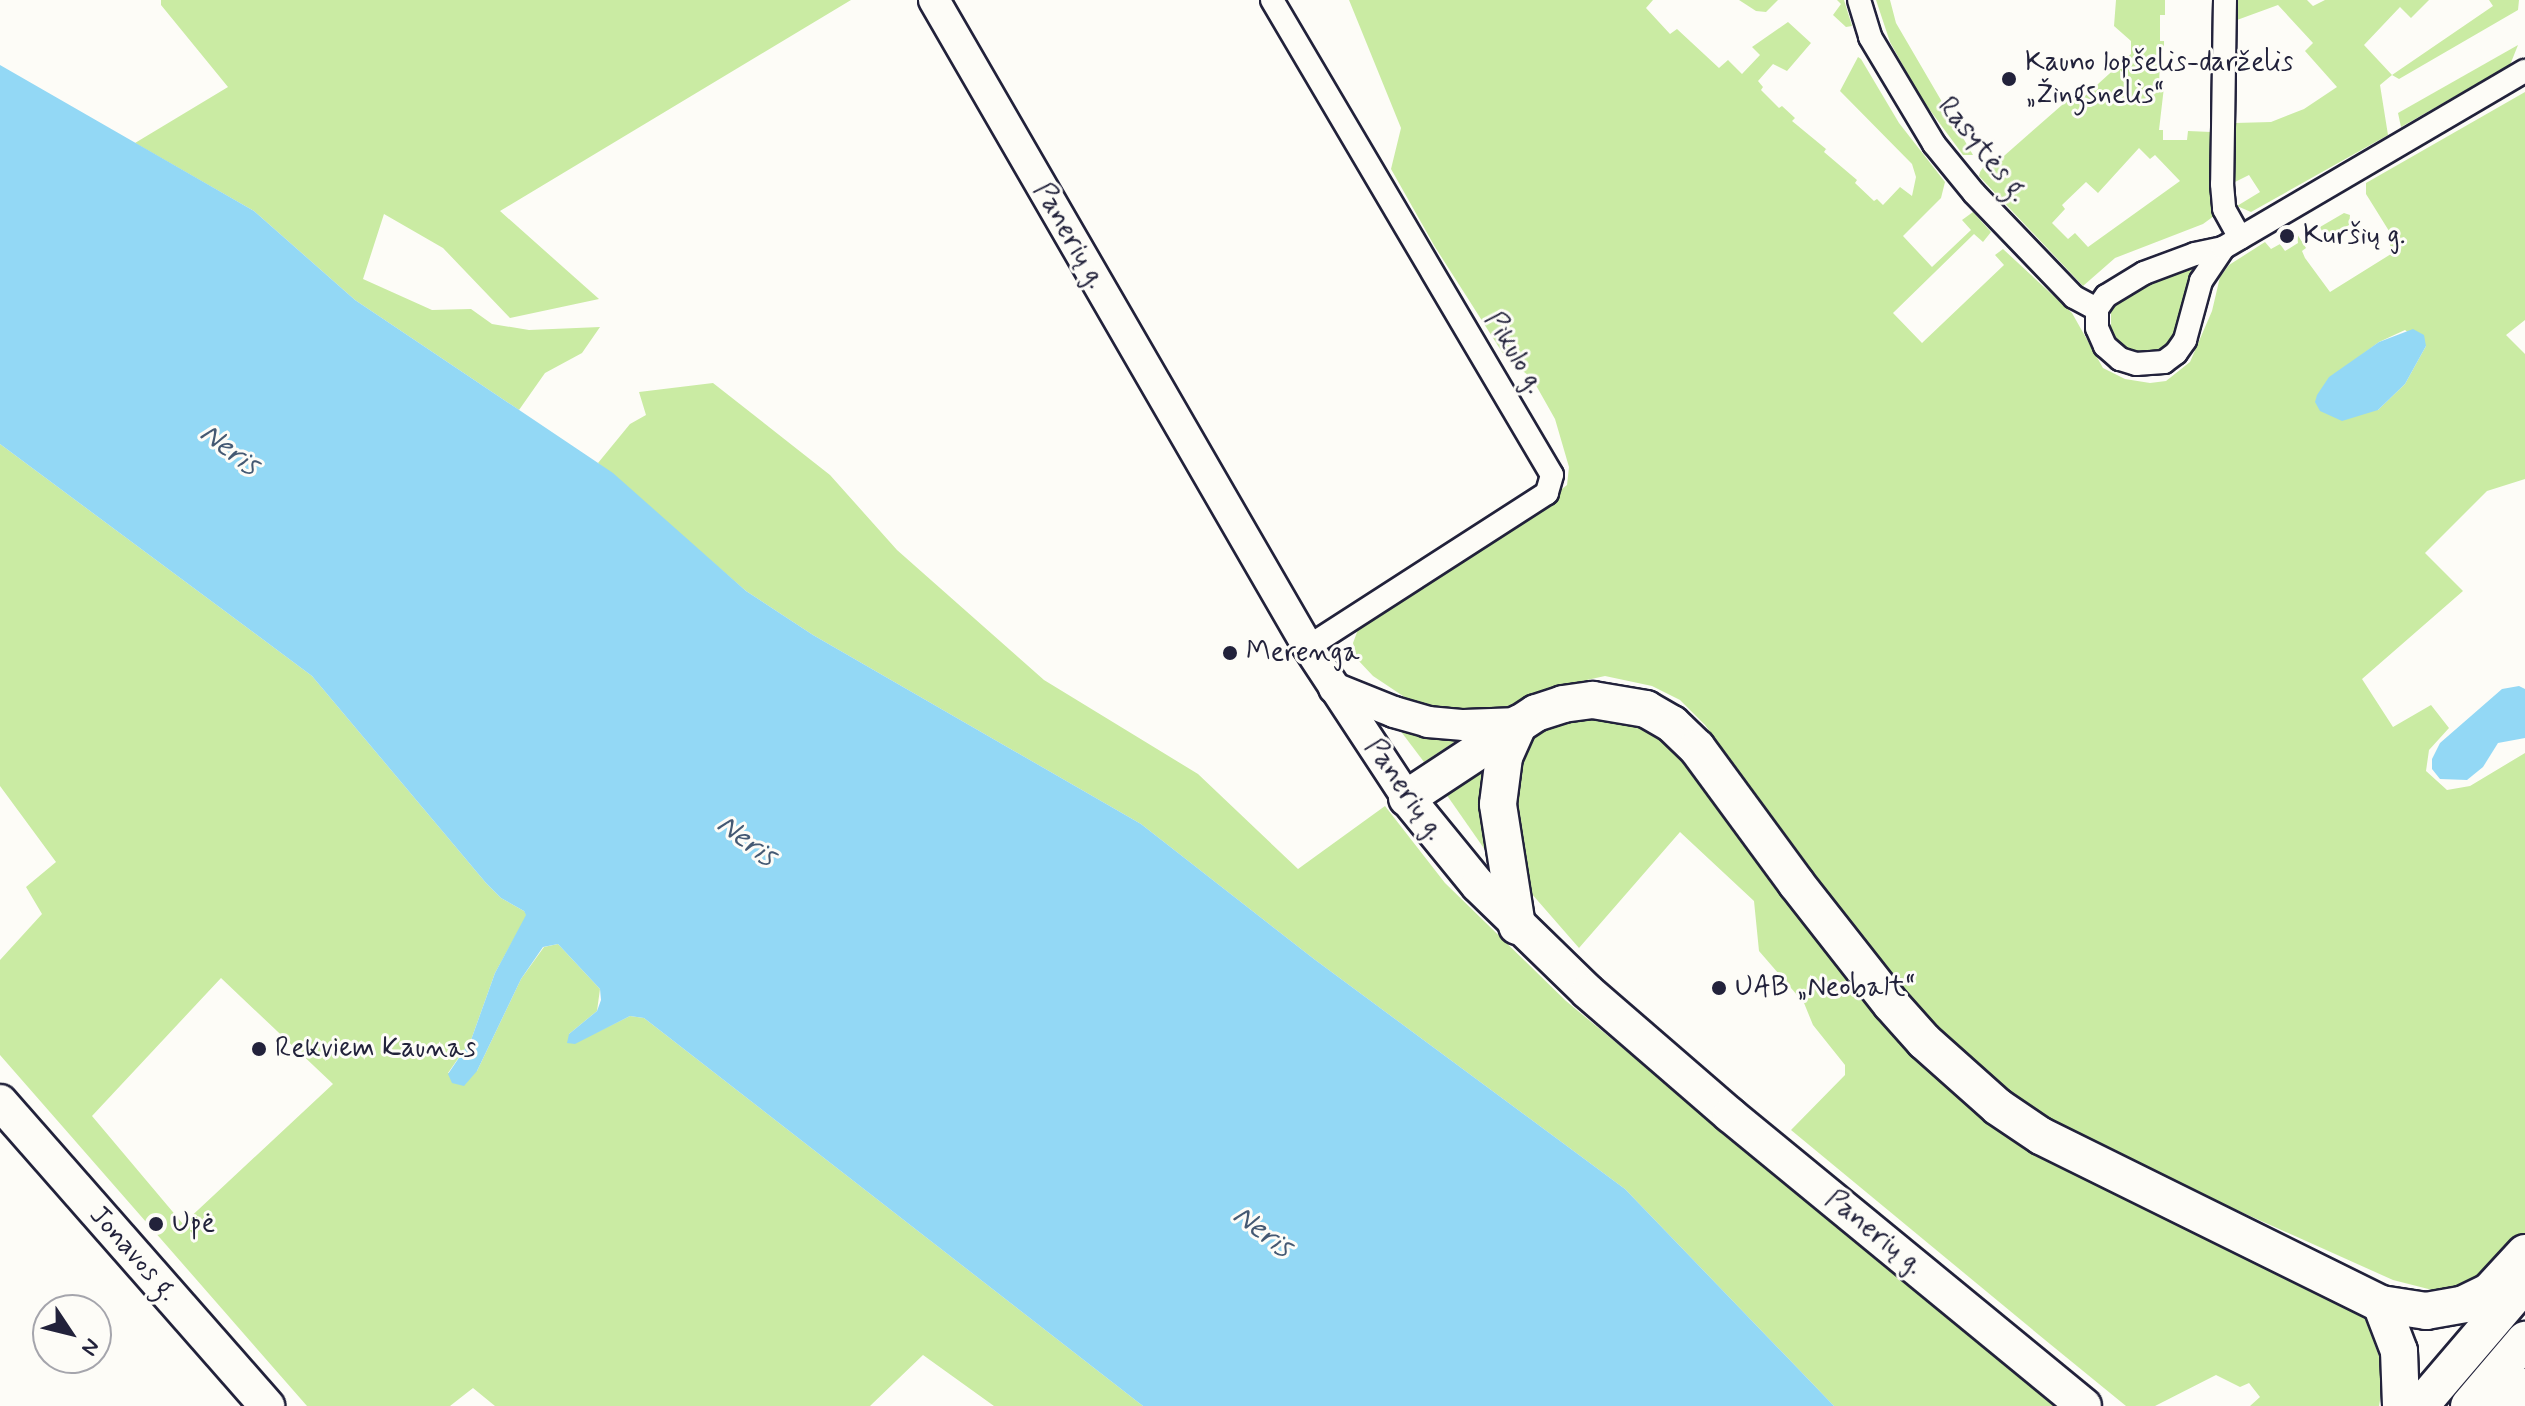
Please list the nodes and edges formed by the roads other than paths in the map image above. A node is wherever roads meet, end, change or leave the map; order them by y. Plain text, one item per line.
1 (934, 0) edge
2 (1272, 0) edge
3 (1859, 0) edge
4 (2225, 0) edge
5 (2525, 71) edge
6 (2232, 243) junction
7 (2097, 309) junction
8 (1308, 647) junction
9 (1334, 688) junction
10 (1519, 723) junction
11 (1407, 798) junction
12 (1517, 926) junction
13 (0, 1102) edge
14 (2525, 1253) edge
15 (2525, 1283) edge
16 (2381, 1304) junction
17 (2525, 1340) edge
18 (2525, 1387) edge
19 (2405, 1402) edge
20 (267, 1406) edge
21 (2084, 1406) edge
22 (2469, 1406) edge
23 (2509, 1406) edge

1 - 8 main road, Panerių g.
2 - 8 street, Pikulo g.
3 - 7 street, Rasytės g.
4 - 6 street
5 - 6 street
6 - 7 street
6 - 7 street
8 - 9 main road, Panerių g.
9 - 10 main road
9 - 11 main road, Panerių g.
10 - 11 highway
10 - 12 highway
10 - 16 highway
11 - 12 main road, Panerių g.
12 - 21 main road, Panerių g.
13 - 20 main road, Jonavos g.
14 - 16 highway
15 - 19 highway
16 - 19 highway
17 - 22 highway
18 - 23 highway

